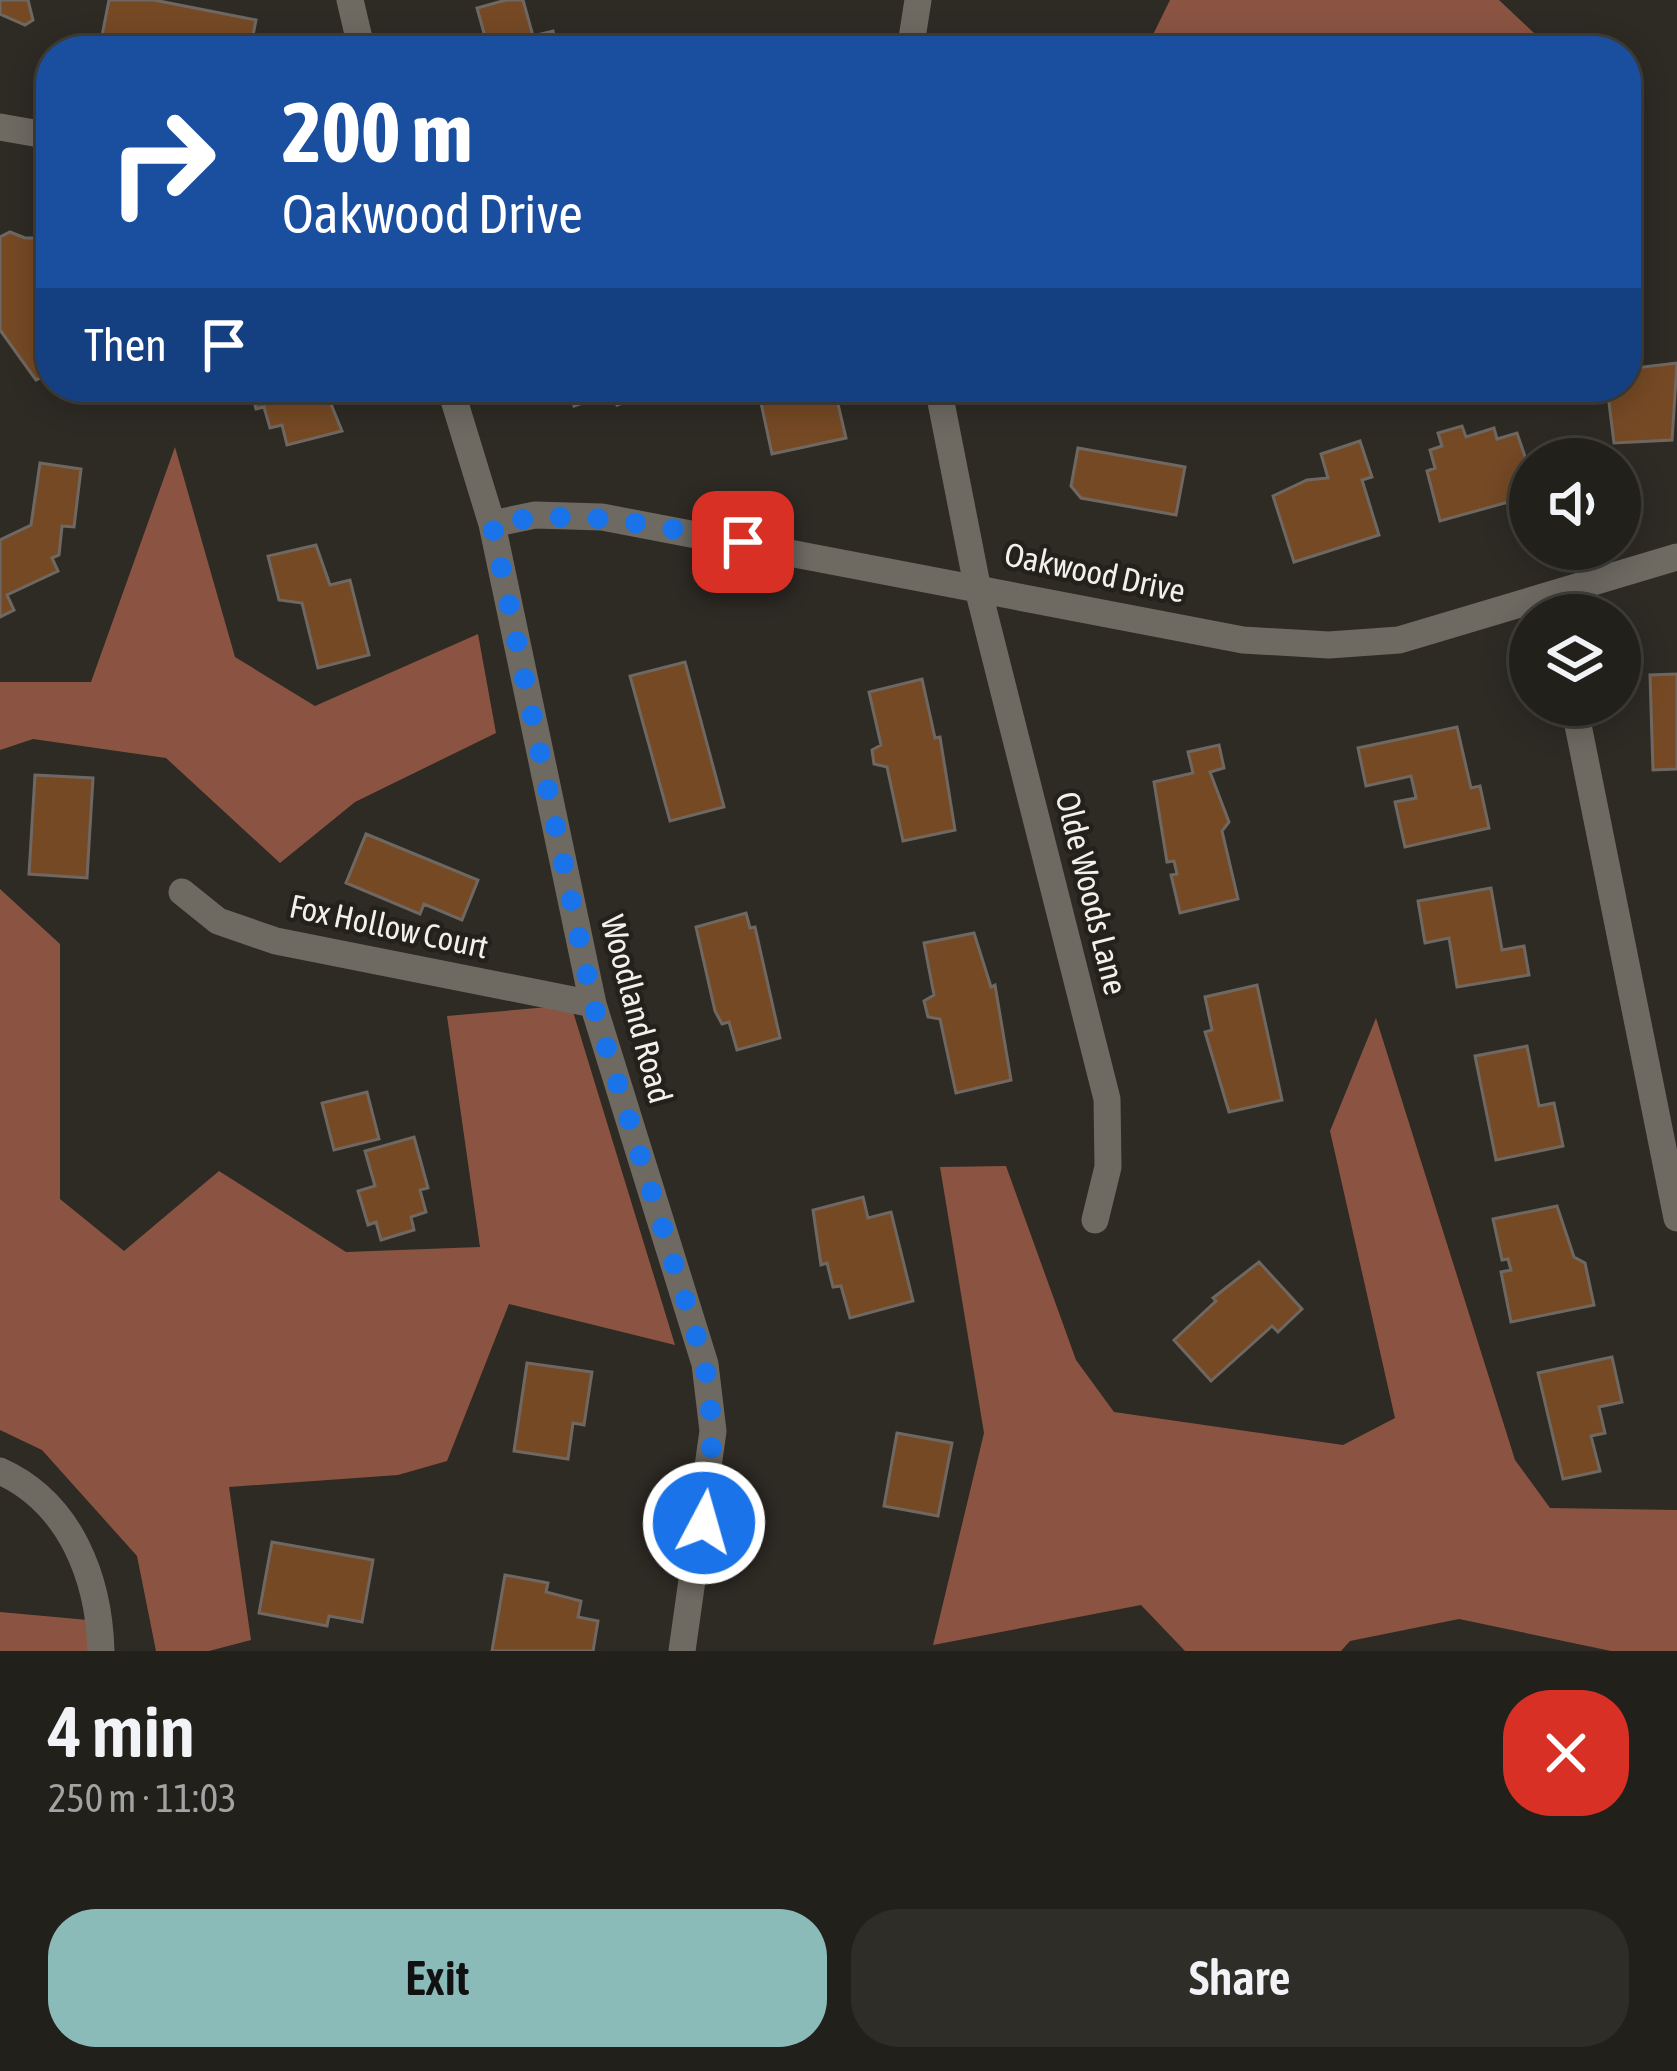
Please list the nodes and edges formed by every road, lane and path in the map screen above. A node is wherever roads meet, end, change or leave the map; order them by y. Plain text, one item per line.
1 (350, 0) edge
2 (919, 0) edge
3 (358, 36) edge
4 (913, 36) edge
5 (0, 128) edge
6 (36, 134) edge
7 (455, 402) edge
8 (941, 402) edge
9 (492, 524) junction
10 (1677, 557) edge
11 (977, 585) junction
12 (1584, 594) edge
13 (1509, 616) edge
14 (1578, 726) edge
15 (182, 892) dead end
16 (593, 1004) junction
17 (1677, 1218) edge
18 (1095, 1220) dead end
19 (0, 1471) edge
20 (101, 1651) edge
21 (682, 1651) edge

1 - 3 street
2 - 4 street
5 - 6 street
7 - 9 street, Woodland Road
8 - 11 street, Olde Woods Lane
9 - 11 street, Oakwood Drive
9 - 16 street, Woodland Road
10 - 12 street, Oakwood Drive
11 - 13 street, Oakwood Drive
11 - 18 street, Olde Woods Lane
14 - 17 street
15 - 16 street, Fox Hollow Court
16 - 21 street, Woodland Road
19 - 20 street

